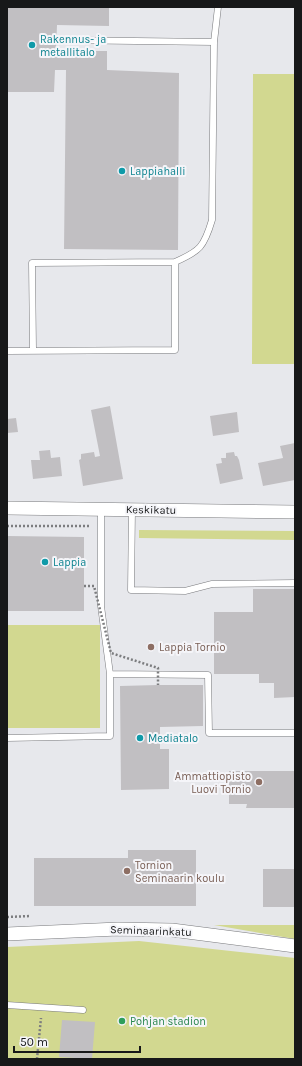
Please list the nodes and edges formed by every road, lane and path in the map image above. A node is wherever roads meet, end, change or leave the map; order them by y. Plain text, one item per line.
1 (218, 7) edge
2 (56, 40) dead end
3 (214, 42) junction
4 (175, 262) junction
5 (33, 350) junction
6 (7, 351) edge
7 (7, 508) edge
8 (101, 509) junction
9 (132, 509) junction
10 (295, 512) edge
11 (295, 583) edge
12 (84, 586) dead end
13 (110, 674) junction
14 (158, 685) dead end
15 (295, 733) edge
16 (7, 738) edge
17 (31, 916) dead end
18 (7, 917) edge
19 (7, 934) edge
20 (295, 946) edge
21 (7, 1006) edge
22 (42, 1008) junction
23 (83, 1010) dead end
24 (37, 1059) edge

1 - 3 lane
2 - 3 lane
3 - 4 lane
4 - 5 lane
4 - 5 lane
5 - 6 lane
7 - 8 street, Keskikatu
8 - 9 street, Keskikatu
8 - 13 lane
9 - 10 street, Keskikatu
9 - 11 lane
12 - 14 path, bridge
13 - 15 lane
13 - 16 lane
17 - 18 path
19 - 20 street, Seminaarinkatu
21 - 22 lane
22 - 23 lane
22 - 24 path

